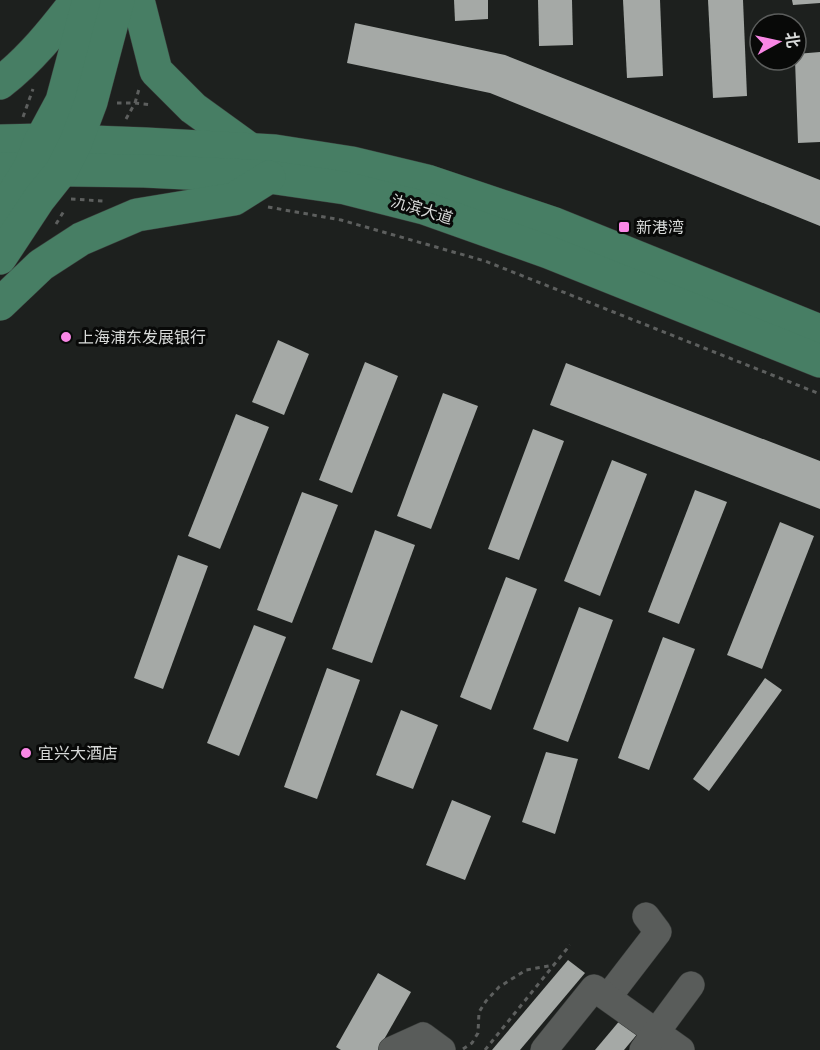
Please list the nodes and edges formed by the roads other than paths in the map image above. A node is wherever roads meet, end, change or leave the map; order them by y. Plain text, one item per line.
1 (77, 0) edge
2 (89, 0) edge
3 (118, 0) edge
4 (138, 0) edge
5 (10, 92) edge
6 (18, 149) edge
7 (251, 150) junction
8 (72, 176) junction
9 (269, 177) junction
10 (0, 216) edge
11 (0, 258) edge
12 (0, 304) edge
13 (820, 331) edge
14 (820, 361) edge
15 (645, 916) dead end
16 (691, 985) dead end
17 (608, 997) junction
18 (649, 1041) edge
19 (392, 1050) edge
20 (442, 1050) edge
21 (544, 1050) edge
22 (681, 1050) edge

1 - 5 main road
2 - 6 main road
3 - 8 main road
4 - 7 main road
6 - 8 main road, 氿滨大道
6 - 10 main road
7 - 8 main road, 氿滨大道
7 - 13 main road, 氿滨大道
8 - 9 main road, 氿滨大道
8 - 11 main road
9 - 12 main road
9 - 14 main road, 氿滨大道
15 - 17 street
16 - 18 street
17 - 18 street
17 - 21 street
18 - 22 street
19 - 20 street

